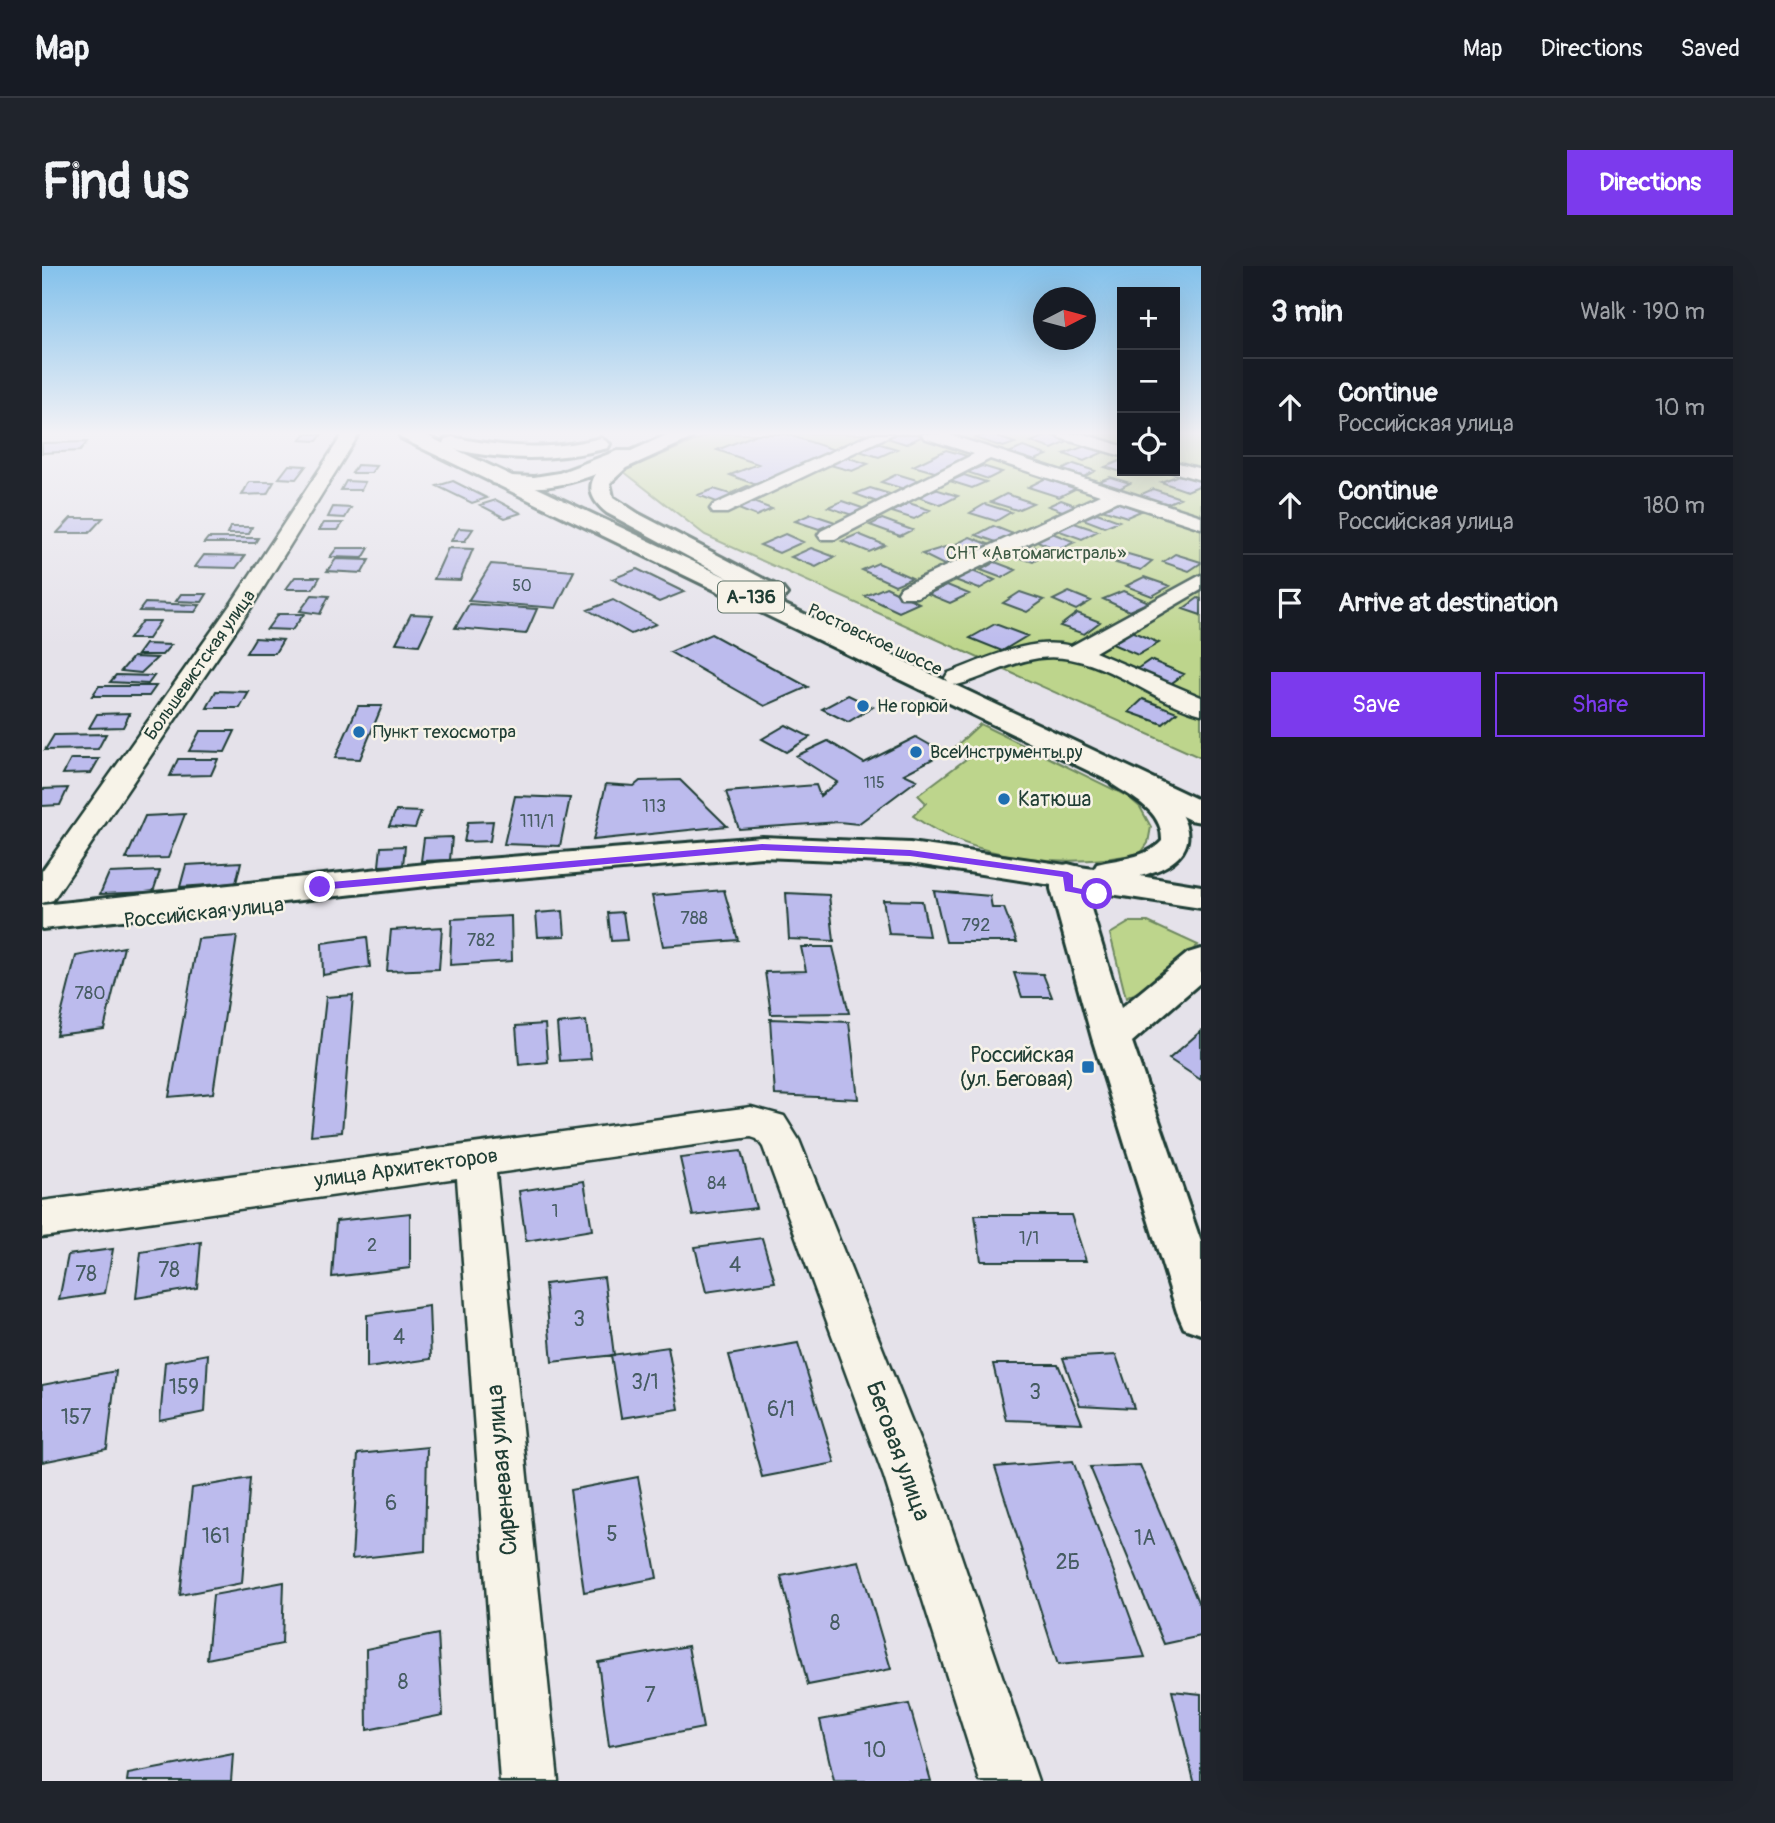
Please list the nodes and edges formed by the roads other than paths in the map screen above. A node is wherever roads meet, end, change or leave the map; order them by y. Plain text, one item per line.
1 (306, 505) edge
2 (566, 505) edge
3 (569, 505) edge
4 (609, 505) edge
5 (729, 505) edge
6 (887, 505) edge
7 (1094, 505) edge
8 (1146, 505) edge
9 (720, 509) dead end
10 (1201, 522) edge
11 (828, 535) dead end
12 (1201, 582) edge
13 (909, 592) dead end
14 (775, 594) junction
15 (1076, 653) junction
16 (957, 678) junction
17 (1201, 706) edge
18 (1104, 765) junction
19 (1201, 792) edge
20 (1201, 813) edge
21 (1068, 882) junction
22 (42, 893) edge
23 (1201, 897) edge
24 (1201, 913) edge
25 (42, 917) edge
26 (42, 930) edge
27 (1201, 962) edge
28 (1111, 1038) junction
29 (770, 1127) joint
30 (475, 1159) junction
31 (42, 1219) edge
32 (1201, 1312) edge
33 (529, 1781) edge
34 (1009, 1781) edge

1 - 22 street, Большевистская улица
2 - 18 main road, Ростовское шоссе / А-136
3 - 14 main road, Ростовское шоссе / А-136
4 - 14 main road, А-136
5 - 9 street
6 - 11 street
7 - 13 street
8 - 10 street
12 - 15 street
14 - 16 main road, Ростовское шоссе / А-136
15 - 16 street
15 - 17 street
16 - 19 main road, Ростовское шоссе / А-136
18 - 20 main road, Ростовское шоссе / А-136
18 - 21 main road, А-136
21 - 23 main road, Российская улица
21 - 24 main road, Российская улица
21 - 25 main road, Российская улица
21 - 26 main road, Российская улица
21 - 28 main road
27 - 28 main road
28 - 32 main road
29 - 30 street, улица Архитекторов
29 - 34 street, Беговая улица
30 - 31 street, улица Архитекторов
30 - 33 street, Сиреневая улица

